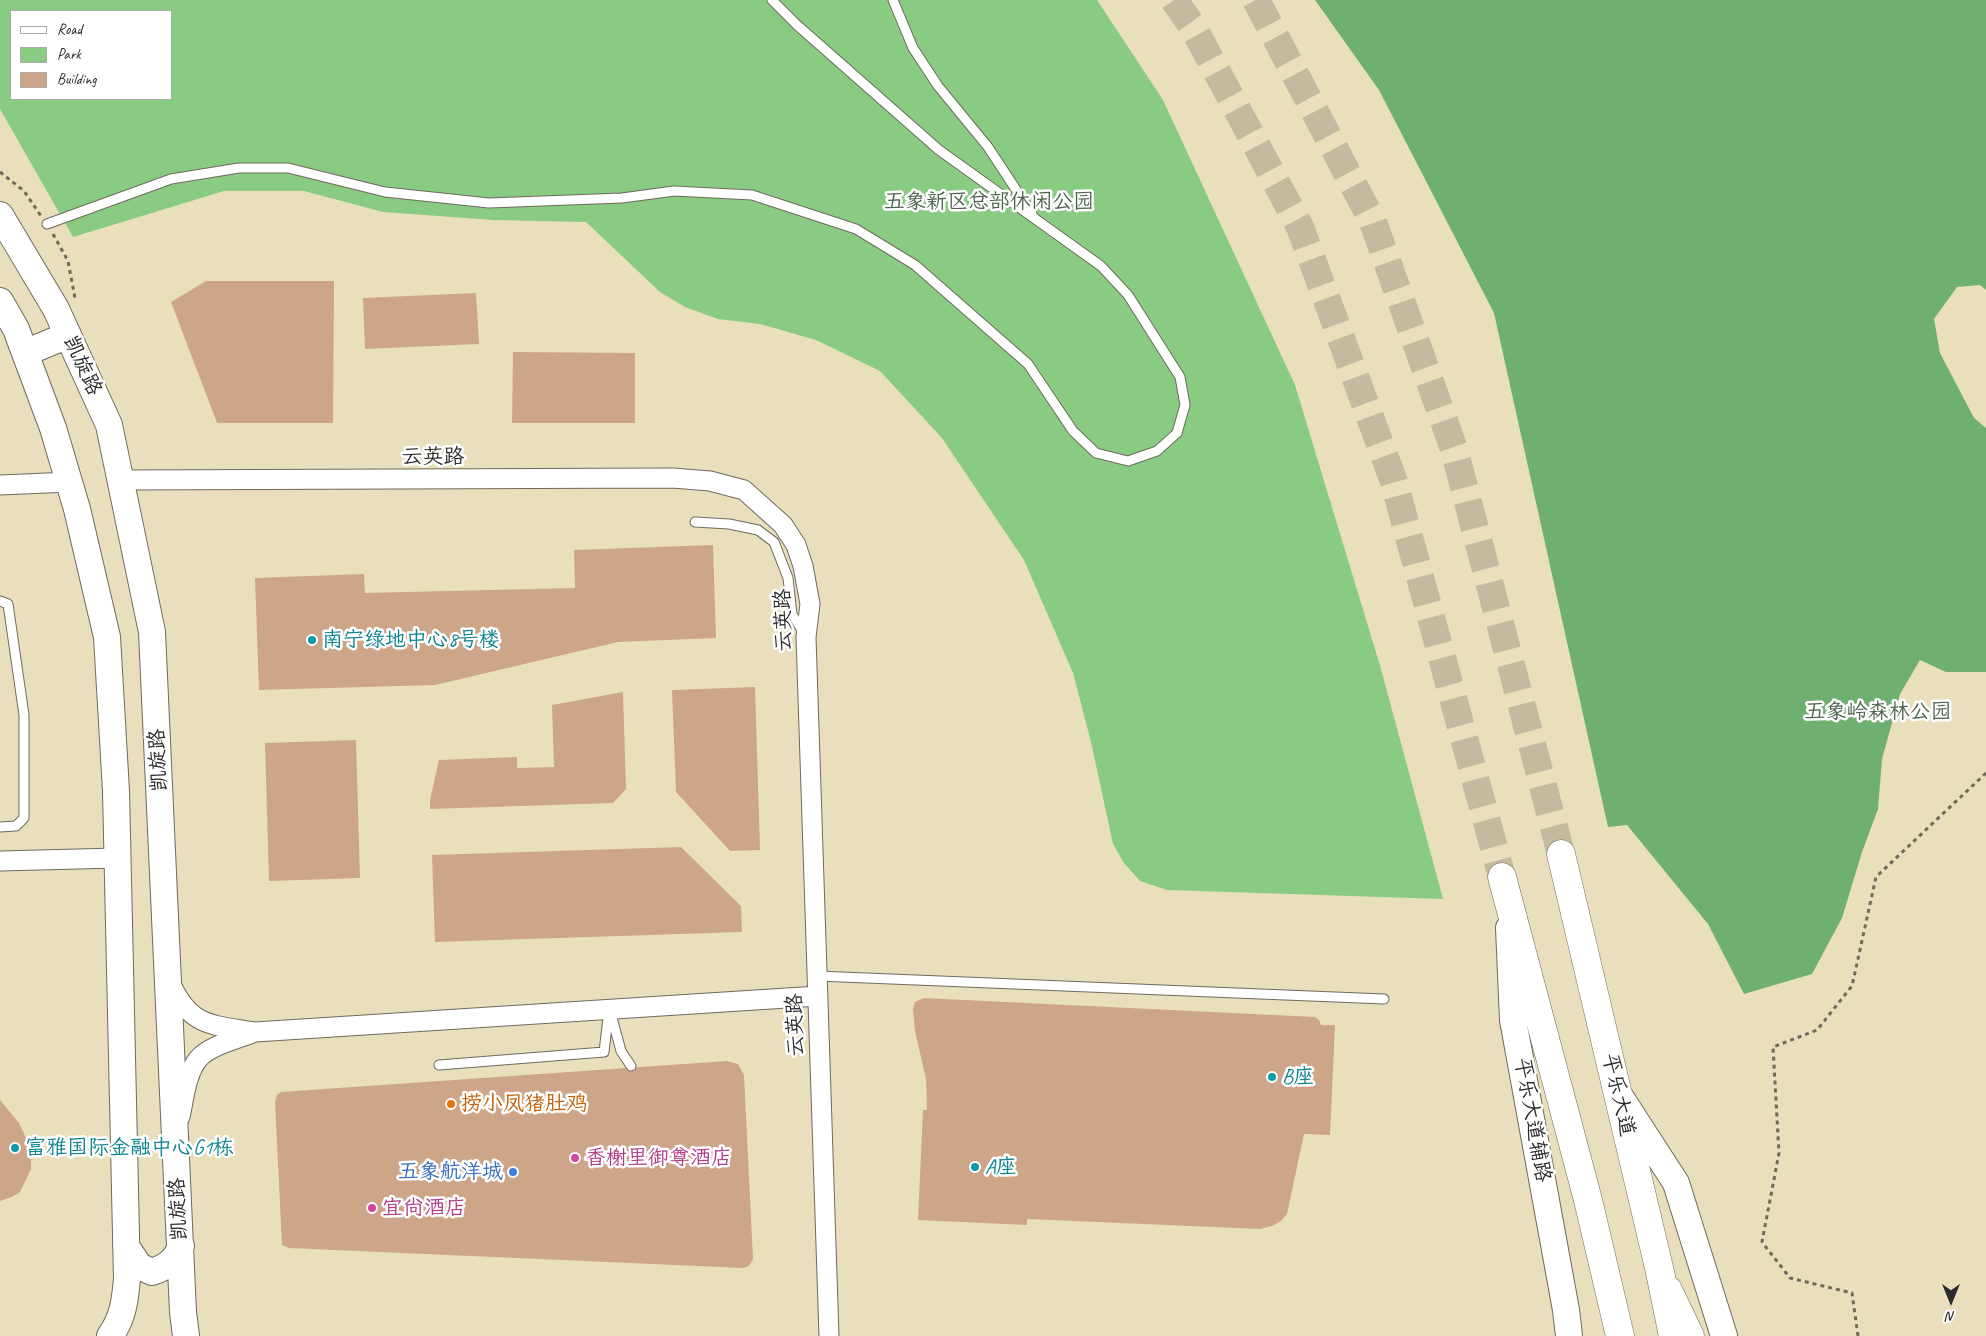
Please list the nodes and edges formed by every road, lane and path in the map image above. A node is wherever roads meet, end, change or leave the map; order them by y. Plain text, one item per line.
1 (772, 0) edge
2 (893, 0) edge
3 (0, 215) edge
4 (1035, 218) junction
5 (47, 224) dead end
6 (0, 301) edge
7 (68, 335) junction
8 (25, 352) junction
9 (122, 480) junction
10 (70, 482) junction
11 (0, 485) edge
12 (695, 522) dead end
13 (0, 601) edge
14 (806, 637) junction
15 (1986, 773) edge
16 (0, 826) edge
17 (1561, 854) tunnel mouth
18 (117, 858) junction
19 (0, 861) edge
20 (1505, 889) joint
21 (817, 976) junction
22 (169, 980) junction
23 (818, 996) junction
24 (1384, 999) dead end
25 (609, 1009) junction
26 (255, 1032) junction
27 (439, 1065) dead end
28 (631, 1066) dead end
29 (1618, 1094) junction
30 (176, 1138) junction
31 (126, 1246) junction
32 (181, 1246) junction
33 (1660, 1272) junction
34 (1620, 1334) edge
35 (110, 1336) edge
36 (186, 1336) edge
37 (829, 1336) edge
38 (1569, 1336) edge
39 (1673, 1336) edge
40 (1690, 1336) edge
41 (1724, 1336) edge
42 (1858, 1336) edge

1 - 4 lane
2 - 4 lane
3 - 7 street, 凯旋路
4 - 5 lane
6 - 8 street, 凯旋路
7 - 8 street
7 - 9 street, 凯旋路
8 - 10 street, 凯旋路
9 - 14 street, 云英路
9 - 22 street, 凯旋路
10 - 11 street
10 - 18 street, 凯旋路
12 - 14 lane
13 - 16 lane
14 - 21 street, 云英路
15 - 42 path
17 - 29 main road, 平乐大道
18 - 19 street
18 - 31 street, 凯旋路
20 - 34 main road
20 - 38 street, 平乐大道辅路
21 - 23 street, 云英路
21 - 24 lane
22 - 26 street
22 - 30 street, 凯旋路
23 - 25 street
23 - 37 street, 云英路
25 - 26 street
25 - 27 lane
25 - 28 lane
26 - 30 street
29 - 33 main road, 平乐大道
29 - 41 street
30 - 32 street, 凯旋路
31 - 32 street
31 - 35 street, 凯旋路
32 - 36 street, 凯旋路
33 - 39 main road, 平乐大道
33 - 40 main road

